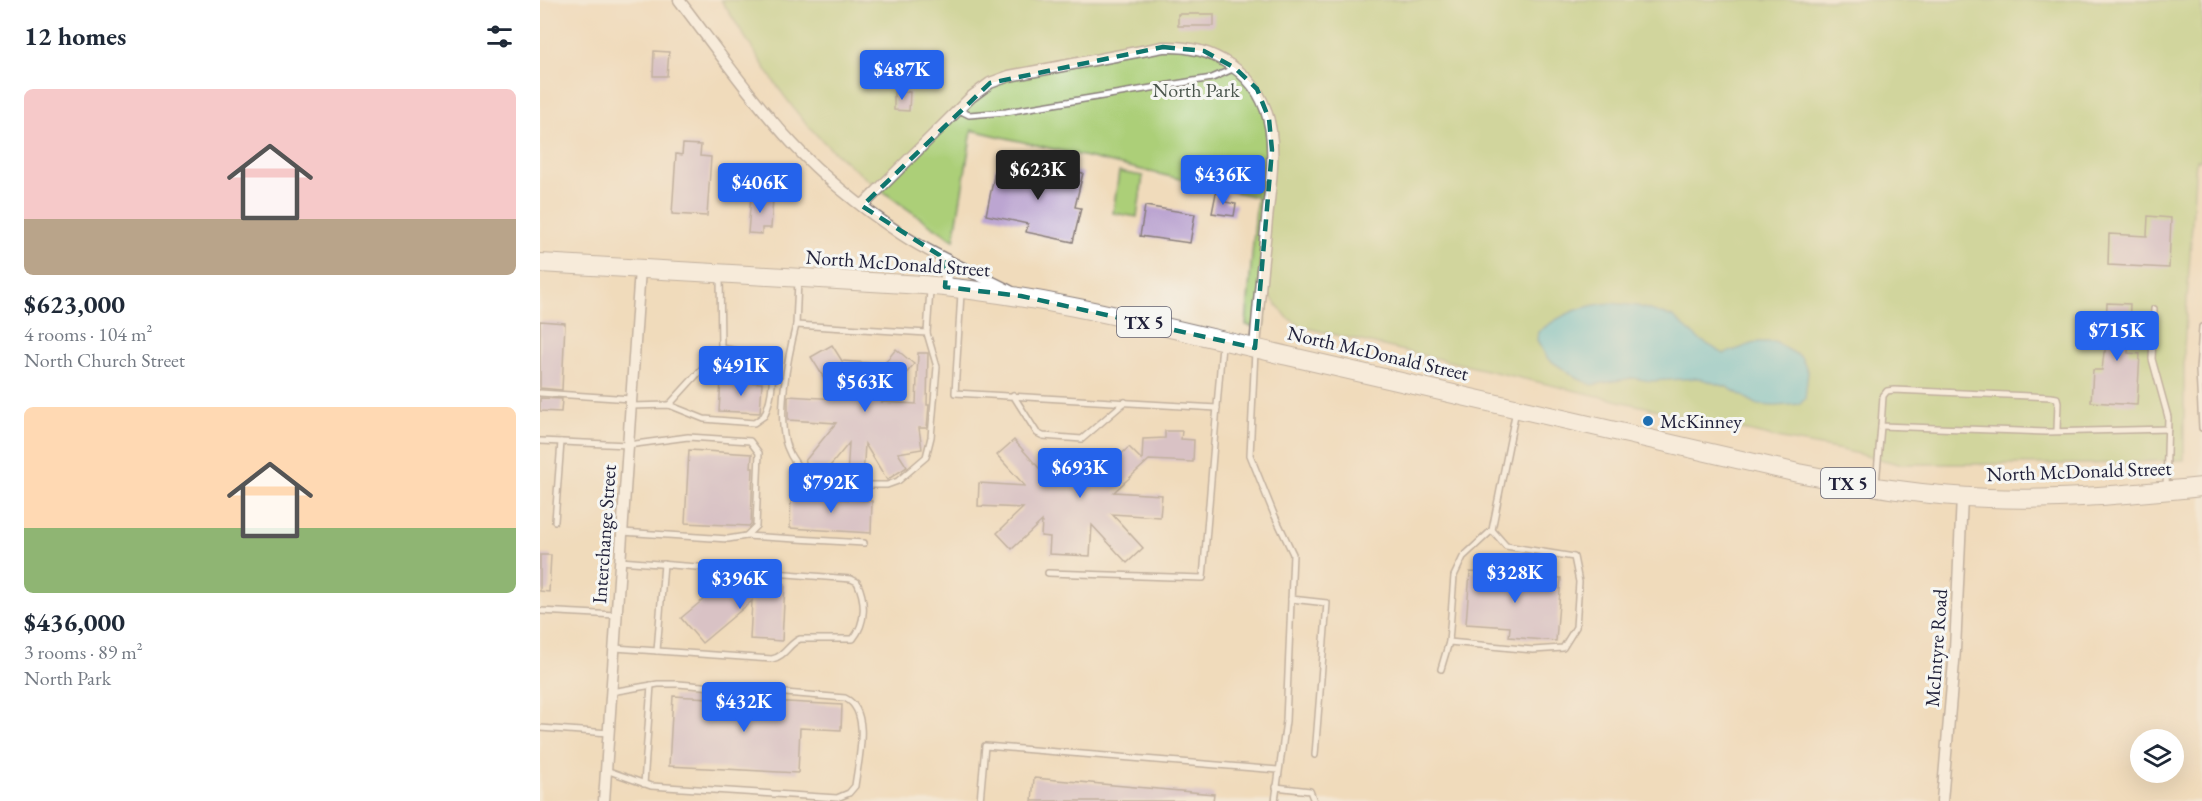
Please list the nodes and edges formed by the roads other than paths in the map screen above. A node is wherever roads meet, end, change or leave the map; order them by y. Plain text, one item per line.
1 (679, 0) edge
2 (1235, 69) junction
3 (958, 110) junction
4 (862, 206) junction
5 (947, 260) junction
6 (540, 263) edge
7 (640, 269) junction
8 (720, 274) junction
9 (798, 278) junction
10 (945, 287) junction
11 (1021, 296) junction
12 (2154, 309) dead end
13 (796, 325) junction
14 (2202, 327) edge
15 (927, 333) junction
16 (1222, 340) junction
17 (721, 348) junction
18 (1255, 348) junction
19 (2201, 375) edge
20 (540, 393) edge
21 (1013, 395) junction
22 (631, 402) junction
23 (1125, 402) junction
24 (669, 405) junction
25 (1217, 408) junction
26 (1517, 408) junction
27 (1881, 426) junction
28 (2168, 429) junction
29 (2202, 429) edge
30 (2057, 430) junction
31 (540, 441) edge
32 (561, 442) junction
33 (628, 445) junction
34 (1876, 487) junction
35 (2202, 487) edge
36 (2166, 490) junction
37 (1962, 497) junction
38 (555, 521) dead end
39 (1492, 530) junction
40 (622, 532) junction
41 (746, 536) junction
42 (864, 543) dead end
43 (620, 561) junction
44 (664, 564) junction
45 (1048, 573) dead end
46 (1291, 599) junction
47 (540, 610) edge
48 (616, 615) junction
49 (1449, 642) junction
50 (614, 648) junction
51 (657, 651) junction
52 (1441, 669) dead end
53 (651, 685) junction
54 (611, 692) junction
55 (540, 728) edge
56 (609, 733) junction
57 (1315, 755) dead end
58 (606, 770) junction
59 (1278, 770) junction
60 (644, 784) junction
61 (1276, 788) junction
62 (604, 801) edge
63 (980, 801) edge
64 (1275, 801) edge
65 (1314, 801) edge
66 (1942, 801) edge

1 - 4 street
2 - 3 lane
2 - 3 street
2 - 18 street
3 - 4 street
4 - 5 street
5 - 10 street
5 - 11 street
6 - 7 main road, North McDonald Street / TX 5
7 - 8 main road, North McDonald Street / TX 5
7 - 22 street, Interchange Street
8 - 9 main road, North McDonald Street / TX 5
8 - 17 lane
9 - 10 main road, North McDonald Street / TX 5
9 - 13 lane
10 - 11 main road, North McDonald Street / TX 5
10 - 15 lane
10 - 21 lane
11 - 16 main road, North McDonald Street / TX 5
12 - 28 lane
13 - 15 lane
13 - 15 lane
14 - 19 lane
16 - 18 main road, North McDonald Street / TX 5
16 - 25 lane
17 - 24 lane
17 - 24 lane
18 - 26 main road, North McDonald Street / TX 5
18 - 46 lane
19 - 29 lane
20 - 22 lane
21 - 23 lane
21 - 23 lane
22 - 24 lane
22 - 33 street, Interchange Street
23 - 25 lane
25 - 45 lane
26 - 34 main road, North McDonald Street / TX 5
26 - 39 lane
27 - 30 lane
27 - 30 lane
27 - 34 lane
28 - 30 lane
28 - 36 lane
31 - 32 lane
32 - 33 lane
32 - 38 lane
33 - 40 street, Interchange Street
33 - 41 lane
34 - 37 main road, North McDonald Street / TX 5
35 - 36 main road, North McDonald Street / TX 5
36 - 37 main road, North McDonald Street / TX 5
37 - 66 street, McIntyre Road
39 - 49 lane
39 - 49 lane
40 - 41 lane
40 - 43 street, Interchange Street
41 - 42 lane
43 - 44 lane
43 - 48 street, Interchange Street
44 - 51 lane
44 - 51 lane
46 - 57 lane
46 - 59 lane
47 - 48 lane
48 - 50 street, Interchange Street
49 - 52 lane
50 - 51 lane
50 - 54 street, Interchange Street
53 - 54 lane
53 - 60 lane
53 - 60 lane
54 - 56 street, Interchange Street
55 - 56 lane
56 - 58 street, Interchange Street
58 - 60 lane
58 - 62 street, Interchange Street
59 - 61 lane
59 - 63 lane
61 - 64 lane
61 - 65 lane

